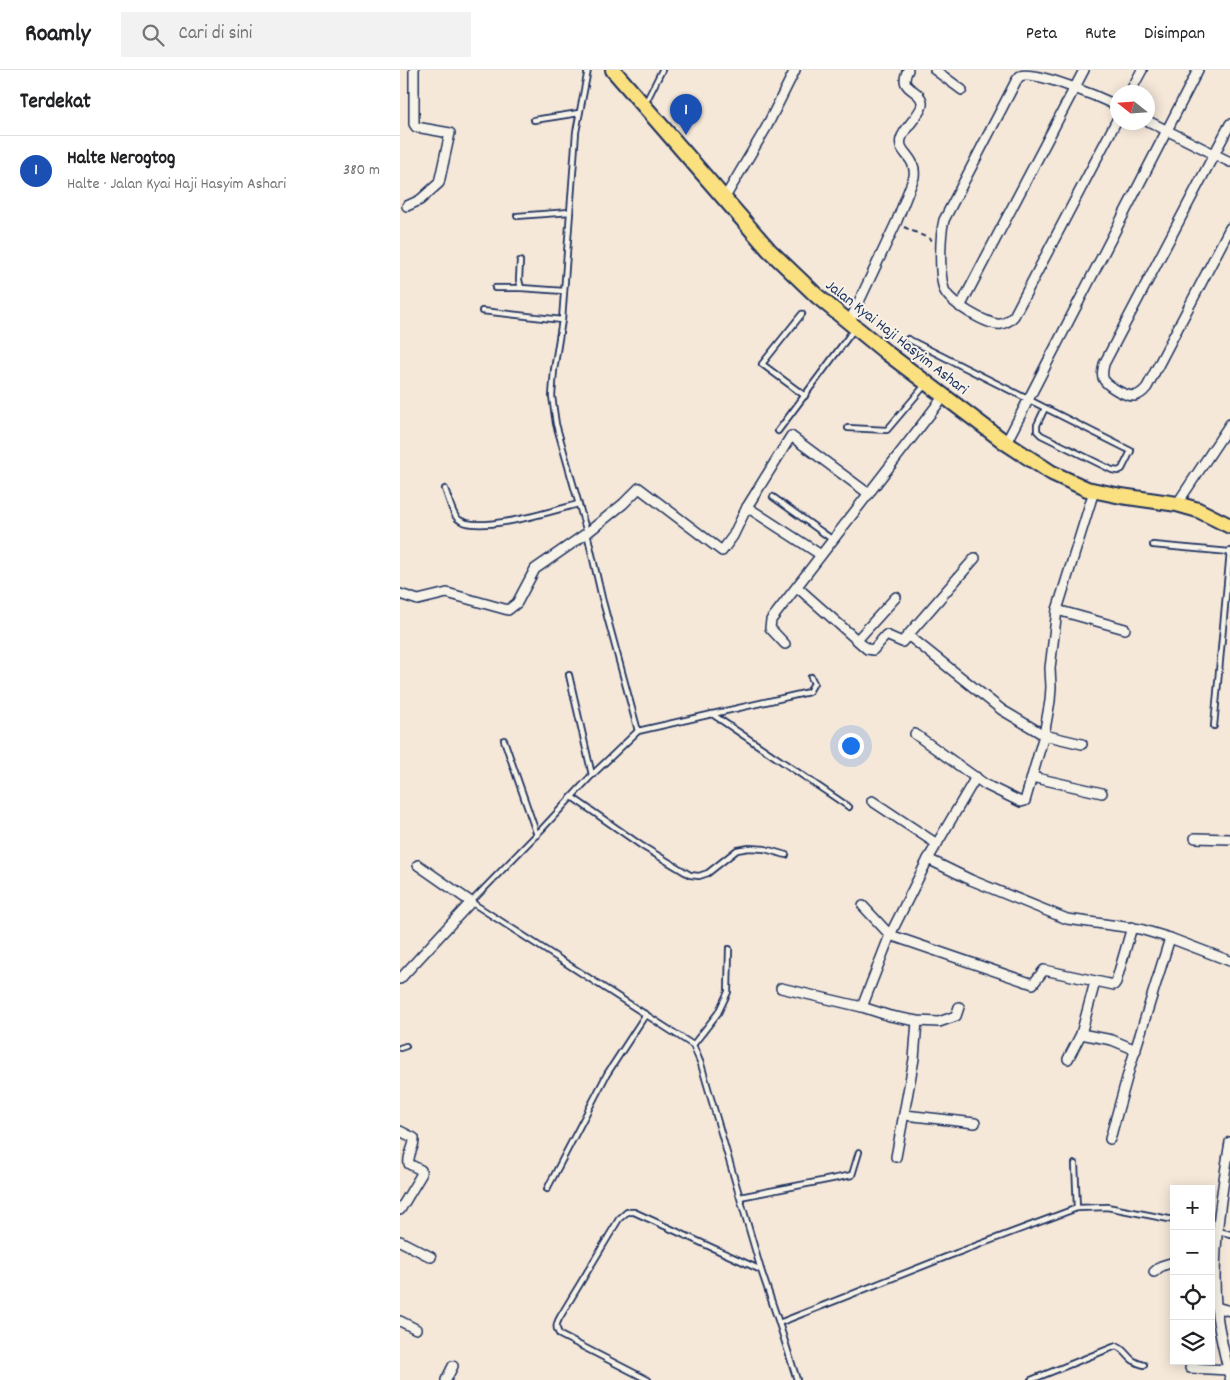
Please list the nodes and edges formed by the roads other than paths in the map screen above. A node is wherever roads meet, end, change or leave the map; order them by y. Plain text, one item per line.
1 (414, 70) edge
2 (588, 70) edge
3 (613, 70) edge
4 (662, 70) edge
5 (795, 70) edge
6 (908, 70) edge
7 (935, 70) edge
8 (1084, 70) edge
9 (1142, 70) edge
10 (1198, 70) edge
11 (1134, 85) edge
12 (1076, 86) junction
13 (962, 90) dead end
14 (1110, 102) edge
15 (645, 105) junction
16 (579, 113) junction
17 (534, 120) dead end
18 (1155, 124) edge
19 (1230, 124) edge
20 (1112, 130) edge
21 (1167, 130) junction
22 (1215, 154) junction
23 (1230, 162) edge
24 (724, 199) junction
25 (407, 206) dead end
26 (570, 212) junction
27 (518, 216) dead end
28 (1230, 228) edge
29 (520, 261) dead end
30 (495, 288) dead end
31 (521, 288) junction
32 (564, 291) junction
33 (960, 306) junction
34 (482, 312) dead end
35 (802, 314) dead end
36 (562, 320) junction
37 (852, 326) junction
38 (908, 339) dead end
39 (927, 383) junction
40 (805, 396) junction
41 (944, 396) junction
42 (1029, 400) junction
43 (1045, 408) junction
44 (1230, 424) edge
45 (848, 428) dead end
46 (778, 431) dead end
47 (1006, 443) junction
48 (445, 489) dead end
49 (1094, 491) junction
50 (869, 494) junction
51 (773, 497) dead end
52 (578, 504) junction
53 (1178, 504) junction
54 (747, 507) junction
55 (1230, 526) edge
56 (587, 533) junction
57 (833, 540) junction
58 (1153, 545) dead end
59 (1230, 551) edge
60 (822, 555) junction
61 (975, 558) dead end
62 (797, 587) junction
63 (400, 594) edge
64 (896, 596) dead end
65 (1057, 610) junction
66 (1124, 629) dead end
67 (909, 636) junction
68 (858, 639) junction
69 (785, 644) dead end
70 (569, 675) dead end
71 (811, 677) dead end
72 (712, 714) junction
73 (1214, 726) dead end
74 (638, 731) junction
75 (915, 734) dead end
76 (1044, 735) junction
77 (504, 740) dead end
78 (1082, 744) dead end
79 (592, 775) junction
80 (1032, 777) junction
81 (976, 778) junction
82 (1102, 793) dead end
83 (572, 797) junction
84 (872, 801) dead end
85 (849, 807) dead end
86 (537, 835) junction
87 (1195, 838) dead end
88 (1230, 839) edge
89 (937, 844) junction
90 (786, 855) dead end
91 (928, 859) junction
92 (418, 865) dead end
93 (470, 902) junction
94 (863, 906) dead end
95 (1132, 927) junction
96 (890, 935) junction
97 (1170, 938) junction
98 (730, 949) dead end
99 (1230, 961) edge
100 (400, 978) edge
101 (1095, 982) junction
102 (781, 988) dead end
103 (862, 1007) junction
104 (959, 1007) dead end
105 (646, 1014) junction
106 (917, 1020) junction
107 (1081, 1034) junction
108 (693, 1044) junction
109 (406, 1046) dead end
110 (400, 1048) edge
111 (1136, 1050) junction
112 (1068, 1059) dead end
113 (905, 1115) junction
114 (975, 1123) dead end
115 (400, 1131) edge
116 (1110, 1139) dead end
117 (1230, 1142) edge
118 (858, 1152) dead end
119 (896, 1157) dead end
120 (1075, 1164) dead end
121 (547, 1189) dead end
122 (740, 1197) junction
123 (1077, 1208) junction
124 (400, 1210) edge
125 (1170, 1219) edge
126 (1215, 1230) edge
127 (1230, 1234) edge
128 (400, 1241) edge
129 (431, 1257) dead end
130 (1170, 1263) edge
131 (761, 1270) junction
132 (1154, 1272) dead end
133 (1214, 1275) edge
134 (1216, 1308) junction
135 (1230, 1311) edge
136 (400, 1321) edge
137 (779, 1323) junction
138 (416, 1329) dead end
139 (1144, 1365) dead end
140 (453, 1366) dead end
141 (1190, 1368) dead end
142 (636, 1374) junction
143 (1229, 1374) edge
144 (446, 1380) edge
145 (632, 1380) edge
146 (648, 1380) edge
147 (797, 1380) edge
148 (1031, 1380) edge

1 - 25 street
2 - 16 lane
3 - 15 main road, Jalan Kyai Haji Hasyim Ashari
4 - 15 lane
5 - 24 street
6 - 37 street
7 - 13 street
8 - 12 street
9 - 11 street
10 - 21 street
12 - 14 street
12 - 33 street
12 - 33 street
15 - 24 main road, Jalan Kyai Haji Hasyim Ashari
16 - 17 lane
16 - 26 lane
18 - 21 street
19 - 22 street
20 - 33 street
21 - 22 street
21 - 42 street
22 - 23 street
22 - 28 street
24 - 37 main road, Jalan Kyai Haji Hasyim Ashari
26 - 27 lane
26 - 32 lane
29 - 31 lane
30 - 31 lane
31 - 32 lane
32 - 36 lane
34 - 36 lane
35 - 40 lane
36 - 52 lane
37 - 39 main road, Jalan Kyai Haji Hasyim Ashari
37 - 40 lane
38 - 42 lane
39 - 41 main road, Jalan Kyai Haji Hasyim Ashari
39 - 45 lane
40 - 46 lane
41 - 47 main road, Jalan Kyai Haji Hasyim Ashari
41 - 50 street
42 - 43 lane
42 - 47 street
43 - 43 lane
44 - 53 street
47 - 49 main road, Jalan Kyai Haji Hasyim Ashari
48 - 52 lane
49 - 53 main road, Jalan Kyai Haji Hasyim Ashari
49 - 65 street
50 - 54 street
50 - 57 street
51 - 57 lane
52 - 56 lane
53 - 55 main road, Jalan Kyai Haji Hasyim Ashari
54 - 56 street
54 - 60 street
56 - 63 street
56 - 74 lane
57 - 60 street
58 - 59 lane
59 - 73 lane
60 - 62 street
61 - 67 street
62 - 68 street
62 - 69 street
64 - 68 street
65 - 66 street
65 - 76 street
67 - 68 street
67 - 76 street
70 - 79 lane
71 - 72 lane
72 - 74 lane
72 - 85 lane
74 - 79 lane
75 - 81 street
76 - 78 street
76 - 80 street
77 - 86 lane
79 - 83 lane
80 - 81 street
80 - 82 street
81 - 89 street
83 - 86 lane
83 - 90 lane
84 - 89 street
86 - 93 lane
87 - 88 street
89 - 91 street
91 - 95 street
91 - 96 street
92 - 93 street
93 - 100 street
93 - 105 lane
94 - 96 street
95 - 97 street
95 - 101 street
96 - 101 street
96 - 103 street
97 - 99 street
97 - 111 street
98 - 108 lane
101 - 107 street
102 - 103 street
103 - 106 street
104 - 106 street
105 - 108 lane
105 - 121 lane
106 - 113 street
107 - 111 street
107 - 112 street
108 - 122 lane
109 - 110 lane
111 - 116 street
113 - 114 street
113 - 119 street
115 - 124 street
117 - 126 street
118 - 122 lane
120 - 123 lane
122 - 131 lane
123 - 125 lane
123 - 137 lane
126 - 127 lane
128 - 129 street
130 - 132 street
131 - 137 lane
131 - 142 lane
133 - 134 street
134 - 135 street
134 - 143 street
136 - 138 street
137 - 147 lane
139 - 148 lane
140 - 144 street
141 - 143 street
142 - 145 lane
142 - 146 lane

